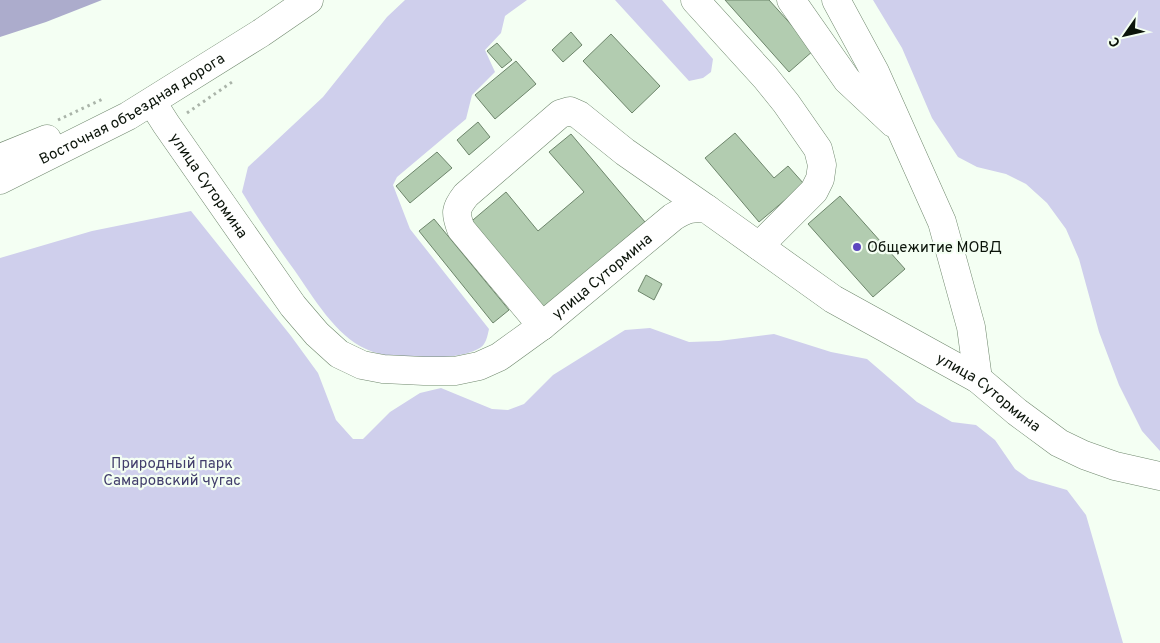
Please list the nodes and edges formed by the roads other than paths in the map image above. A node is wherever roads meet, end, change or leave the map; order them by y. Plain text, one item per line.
1 (309, 0) edge
2 (694, 0) edge
3 (791, 0) edge
4 (836, 0) edge
5 (271, 27) junction
6 (152, 102) junction
7 (904, 135) junction
8 (0, 158) edge
9 (0, 180) edge
10 (707, 209) junction
11 (759, 246) junction
12 (542, 326) junction
13 (978, 379) junction
14 (1160, 476) edge

1 - 5 street
2 - 11 street
3 - 7 street
4 - 7 street
5 - 6 street, Восточная объездная дорога
5 - 8 street, Восточная объездная дорога
6 - 9 street, Восточная объездная дорога
6 - 12 street, улица Сутормина
7 - 13 street
10 - 11 street, улица Сутормина
10 - 12 street, улица Сутормина
10 - 12 street
11 - 13 street, улица Сутормина
13 - 14 street, улица Сутормина

